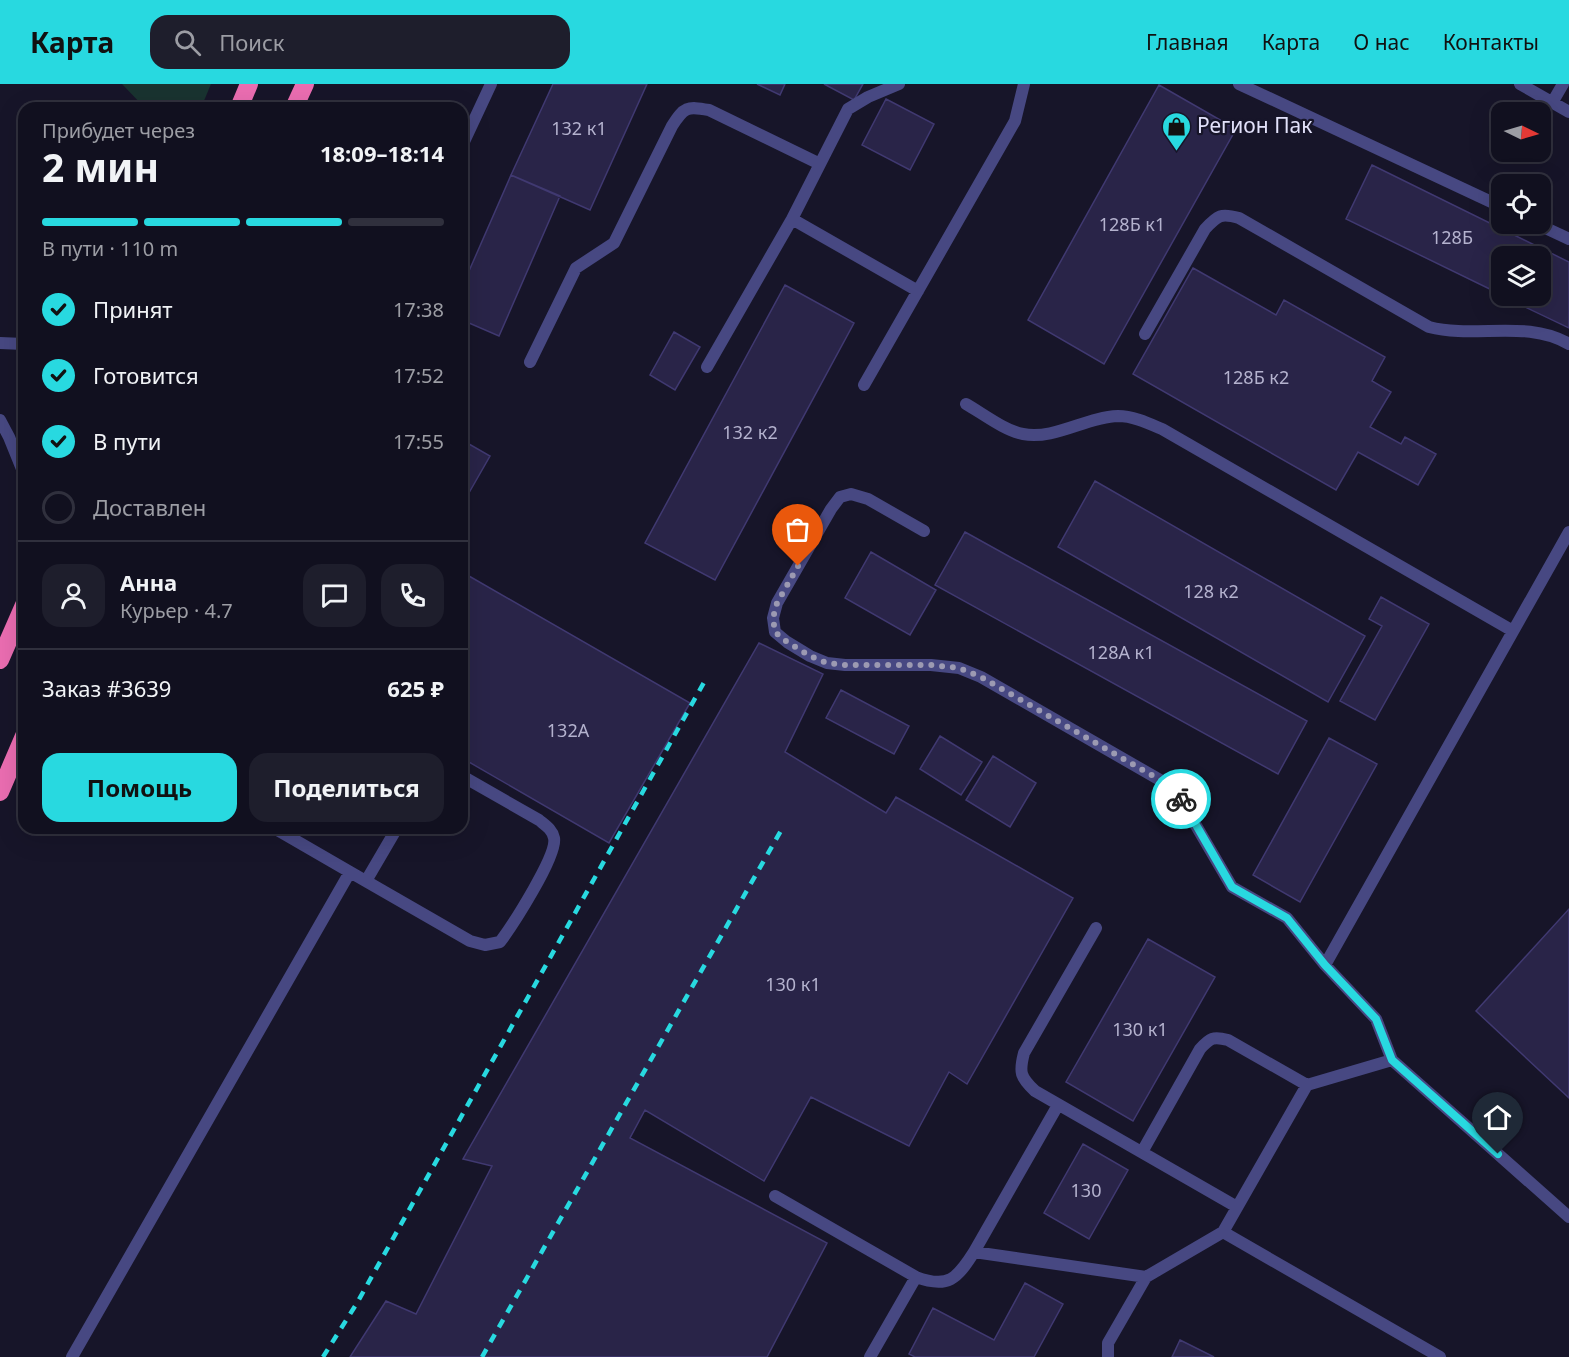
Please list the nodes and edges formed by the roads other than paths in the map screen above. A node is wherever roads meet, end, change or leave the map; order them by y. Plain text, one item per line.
1 (249, 84) edge
2 (305, 84) edge
3 (491, 84) edge
4 (899, 84) edge
5 (1024, 84) edge
6 (1239, 84) edge
7 (1520, 84) edge
8 (1563, 84) edge
9 (242, 102) edge
10 (297, 102) edge
11 (1552, 103) junction
12 (1569, 112) edge
13 (468, 133) edge
14 (820, 164) junction
15 (1491, 202) edge
16 (792, 219) junction
17 (1551, 231) edge
18 (1569, 239) edge
19 (918, 291) junction
20 (1145, 334) dead end
21 (0, 343) edge
22 (18, 344) edge
23 (1569, 344) edge
24 (530, 362) dead end
25 (707, 367) dead end
26 (864, 385) dead end
27 (966, 404) dead end
28 (0, 420) edge
29 (18, 460) edge
30 (924, 531) dead end
31 (1569, 532) edge
32 (18, 619) edge
33 (1513, 631) junction
34 (0, 660) edge
35 (18, 750) edge
36 (468, 779) edge
37 (0, 792) edge
38 (284, 834) edge
39 (393, 834) edge
40 (350, 872) junction
41 (366, 881) junction
42 (1096, 928) dead end
43 (1325, 965) junction
44 (1392, 1060) junction
45 (1307, 1085) junction
46 (1058, 1104) junction
47 (1142, 1152) junction
48 (775, 1196) dead end
49 (1237, 1207) junction
50 (1569, 1217) edge
51 (1223, 1232) junction
52 (974, 1252) junction
53 (916, 1277) junction
54 (1146, 1277) junction
55 (72, 1357) edge
56 (870, 1357) edge
57 (1108, 1357) edge
58 (1440, 1357) edge

1 - 9 highway
2 - 10 highway
3 - 13 lane
4 - 14 lane
5 - 19 lane
6 - 15 lane
7 - 11 lane
8 - 11 lane
11 - 12 lane
14 - 16 lane
14 - 24 lane
16 - 19 lane
16 - 25 lane
17 - 18 lane
19 - 26 lane
20 - 23 lane
21 - 22 lane
27 - 33 lane
28 - 29 lane
30 - 43 lane
31 - 33 lane
32 - 34 highway
33 - 43 lane
35 - 37 highway
36 - 41 lane
38 - 40 lane
39 - 41 lane
40 - 41 lane
40 - 55 lane
42 - 46 lane
43 - 44 lane
44 - 45 lane
44 - 50 lane
45 - 47 lane
45 - 49 lane
46 - 47 lane
46 - 52 lane
47 - 49 lane
48 - 53 lane
49 - 51 lane
51 - 54 lane
51 - 58 lane
52 - 53 lane
52 - 54 lane
53 - 56 lane
54 - 57 lane

